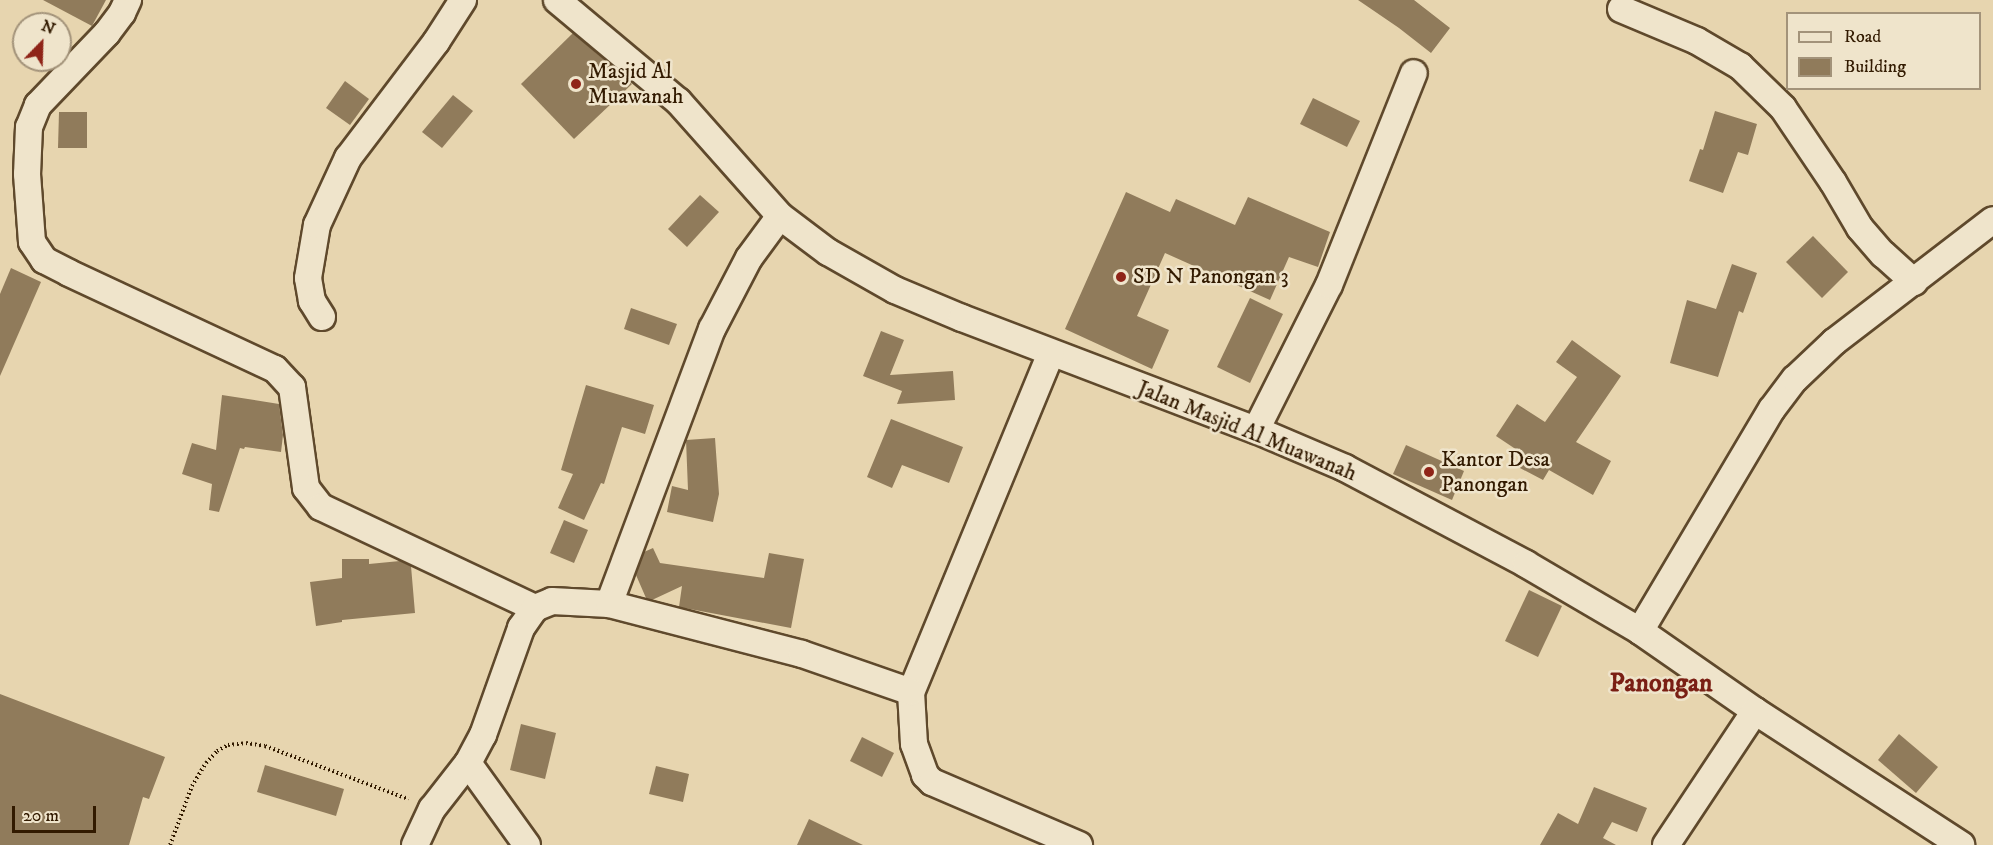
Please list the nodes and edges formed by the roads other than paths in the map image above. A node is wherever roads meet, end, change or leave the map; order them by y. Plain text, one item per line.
1 (128, 0) edge
2 (463, 0) edge
3 (557, 0) edge
4 (1622, 9) dead end
5 (1414, 73) dead end
6 (780, 216) junction
7 (1993, 220) edge
8 (1914, 282) junction
9 (322, 317) dead end
10 (1051, 353) junction
11 (1256, 430) junction
12 (609, 604) junction
13 (535, 608) junction
14 (1640, 632) junction
15 (911, 692) junction
16 (1755, 711) junction
17 (468, 764) junction
18 (415, 845) edge
19 (527, 845) edge
20 (1078, 845) edge
21 (1665, 845) edge
22 (1961, 845) edge

1 - 13 street
2 - 9 street
3 - 6 street, Jalan Masjid Al Muawanah
4 - 8 street
5 - 11 street
6 - 10 street, Jalan Masjid Al Muawanah
6 - 12 street
7 - 8 street
8 - 14 street
10 - 11 street, Jalan Masjid Al Muawanah
10 - 15 street
11 - 14 street, Jalan Masjid Al Muawanah
12 - 13 street
12 - 15 street
13 - 17 street
14 - 16 street, Jalan Masjid Al Muawanah
15 - 20 street
16 - 21 street
16 - 22 street, Jalan Masjid Al Muawanah
17 - 18 street
17 - 19 street

